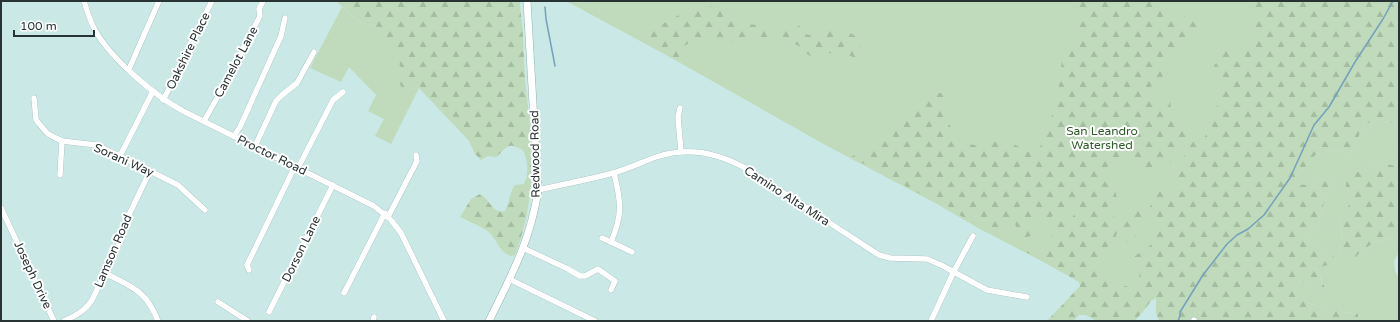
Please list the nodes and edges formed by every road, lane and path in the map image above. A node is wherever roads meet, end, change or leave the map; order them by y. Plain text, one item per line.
1 (84, 1) edge
2 (158, 1) edge
3 (212, 1) edge
4 (263, 1) edge
5 (527, 1) edge
6 (285, 18) dead end
7 (314, 52) dead end
8 (129, 70) junction
9 (153, 91) junction
10 (343, 92) dead end
11 (34, 98) dead end
12 (164, 100) junction
13 (680, 108) dead end
14 (204, 121) junction
15 (234, 136) junction
16 (62, 141) junction
17 (255, 146) junction
18 (681, 152) junction
19 (416, 155) dead end
20 (120, 156) junction
21 (297, 167) junction
22 (150, 171) junction
23 (614, 173) junction
24 (60, 175) dead end
25 (333, 185) junction
26 (538, 190) junction
27 (1, 208) edge
28 (205, 210) dead end
29 (386, 215) junction
30 (973, 236) dead end
31 (602, 238) dead end
32 (611, 242) junction
33 (524, 248) junction
34 (632, 252) dead end
35 (249, 270) dead end
36 (954, 271) junction
37 (105, 273) junction
38 (509, 280) junction
39 (611, 290) dead end
40 (344, 293) dead end
41 (1027, 298) dead end
42 (218, 302) dead end
43 (269, 312) dead end
44 (54, 321) edge
45 (64, 321) edge
46 (158, 321) edge
47 (248, 321) edge
48 (444, 321) edge
49 (489, 321) edge
50 (595, 321) edge
51 (931, 321) edge

1 - 8 street, Proctor Road
2 - 8 street
3 - 12 street, Oakshire Place
4 - 14 street, Camelot Lane
5 - 26 main road, Redwood Road
6 - 15 street
7 - 17 street
8 - 9 street, Proctor Road
9 - 12 street, Proctor Road
9 - 20 street
10 - 21 street
11 - 16 street, Sorani Way
12 - 14 street, Proctor Road
13 - 18 street
14 - 15 street, Proctor Road
15 - 17 street, Proctor Road
16 - 20 street, Sorani Way
16 - 24 street
17 - 21 street, Proctor Road
18 - 23 street, Camino Alta Mira
18 - 36 street, Camino Alta Mira
19 - 29 street
20 - 22 street, Sorani Way
21 - 25 street, Proctor Road
21 - 35 street
22 - 28 street, Sorani Way
22 - 37 street, Lamson Road
23 - 26 street, Camino Alta Mira
23 - 32 street
25 - 29 street, Proctor Road
25 - 43 street, Dorson Lane
26 - 33 main road, Redwood Road
27 - 44 street, Joseph Drive
29 - 40 street
29 - 48 street, Proctor Road
30 - 36 street
31 - 32 street
32 - 34 street
33 - 38 main road, Redwood Road
33 - 39 street
36 - 41 street, Camino Alta Mira
36 - 51 street
37 - 45 street, Lamson Road
37 - 46 street
38 - 49 main road, Redwood Road
38 - 50 street
42 - 47 street

